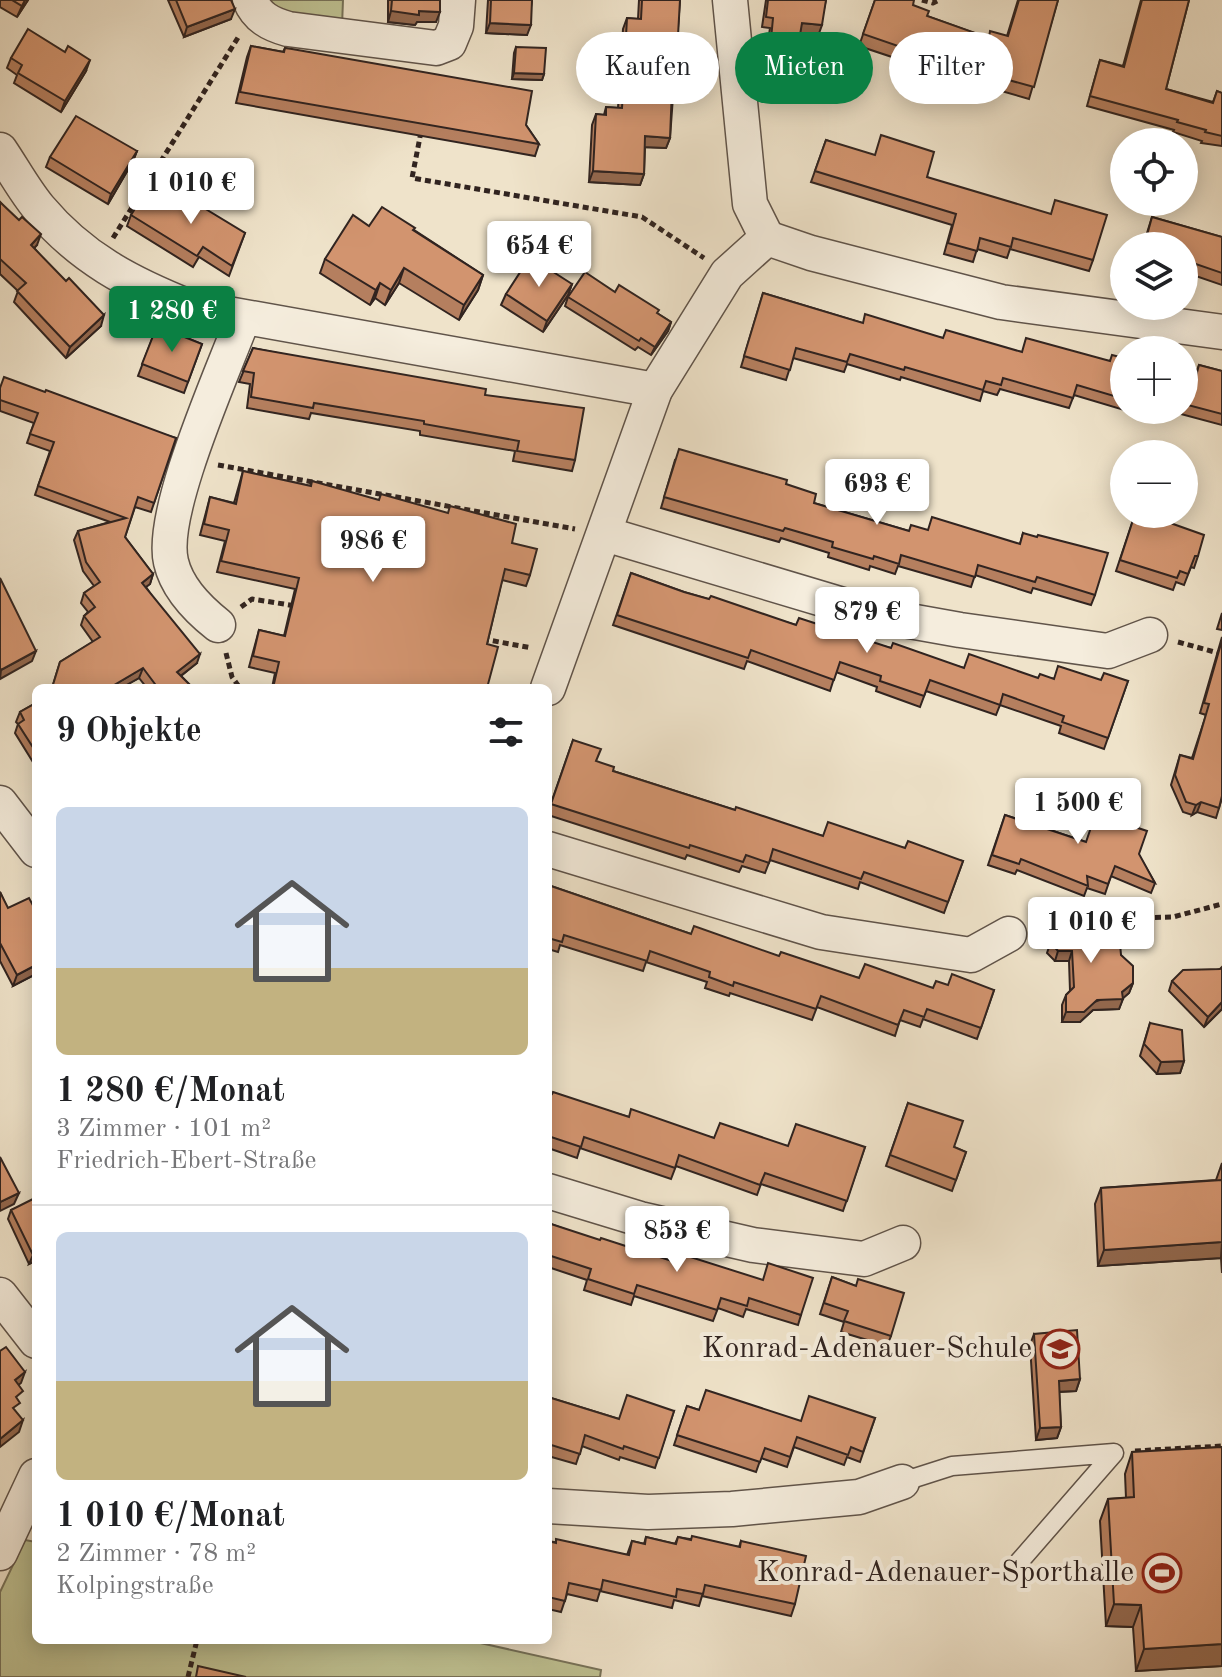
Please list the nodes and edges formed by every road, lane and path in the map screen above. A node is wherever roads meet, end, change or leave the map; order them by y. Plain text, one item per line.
1 (458, 0) edge
2 (730, 0) edge
3 (922, 0) edge
4 (939, 0) edge
5 (252, 6) edge
6 (423, 120) edge
7 (0, 150) edge
8 (767, 238) junction
9 (97, 263) junction
10 (727, 274) junction
11 (243, 318) junction
12 (1222, 332) edge
13 (655, 390) junction
14 (190, 460) junction
15 (605, 534) junction
16 (299, 607) edge
17 (218, 625) junction
18 (1150, 635) joint
19 (468, 637) edge
20 (560, 653) junction
21 (1222, 654) edge
22 (237, 684) edge
23 (549, 684) edge
24 (0, 803) edge
25 (32, 845) edge
26 (552, 850) edge
27 (1222, 904) edge
28 (1009, 934) joint
29 (552, 1192) edge
30 (903, 1243) dead end
31 (0, 1295) edge
32 (32, 1336) edge
33 (1222, 1446) edge
34 (1114, 1453) junction
35 (902, 1482) joint
36 (32, 1484) edge
37 (552, 1506) edge
38 (2, 1542) edge
39 (1019, 1562) dead end
40 (196, 1644) edge
41 (188, 1677) edge

1 - 5 street
2 - 8 street
3 - 4 path
5 - 9 path
6 - 10 path
7 - 9 street
8 - 10 street
8 - 12 street
9 - 11 street
10 - 13 street
11 - 13 street
11 - 14 street
13 - 15 street
14 - 15 path
14 - 17 street
15 - 18 street
15 - 20 street
16 - 17 path
17 - 22 path
18 - 21 path
19 - 20 path
20 - 23 street
24 - 25 street
26 - 28 street
27 - 28 path
29 - 30 street
31 - 32 street
33 - 34 path
34 - 35 lane
34 - 39 lane
35 - 37 street
36 - 38 street
40 - 41 path

